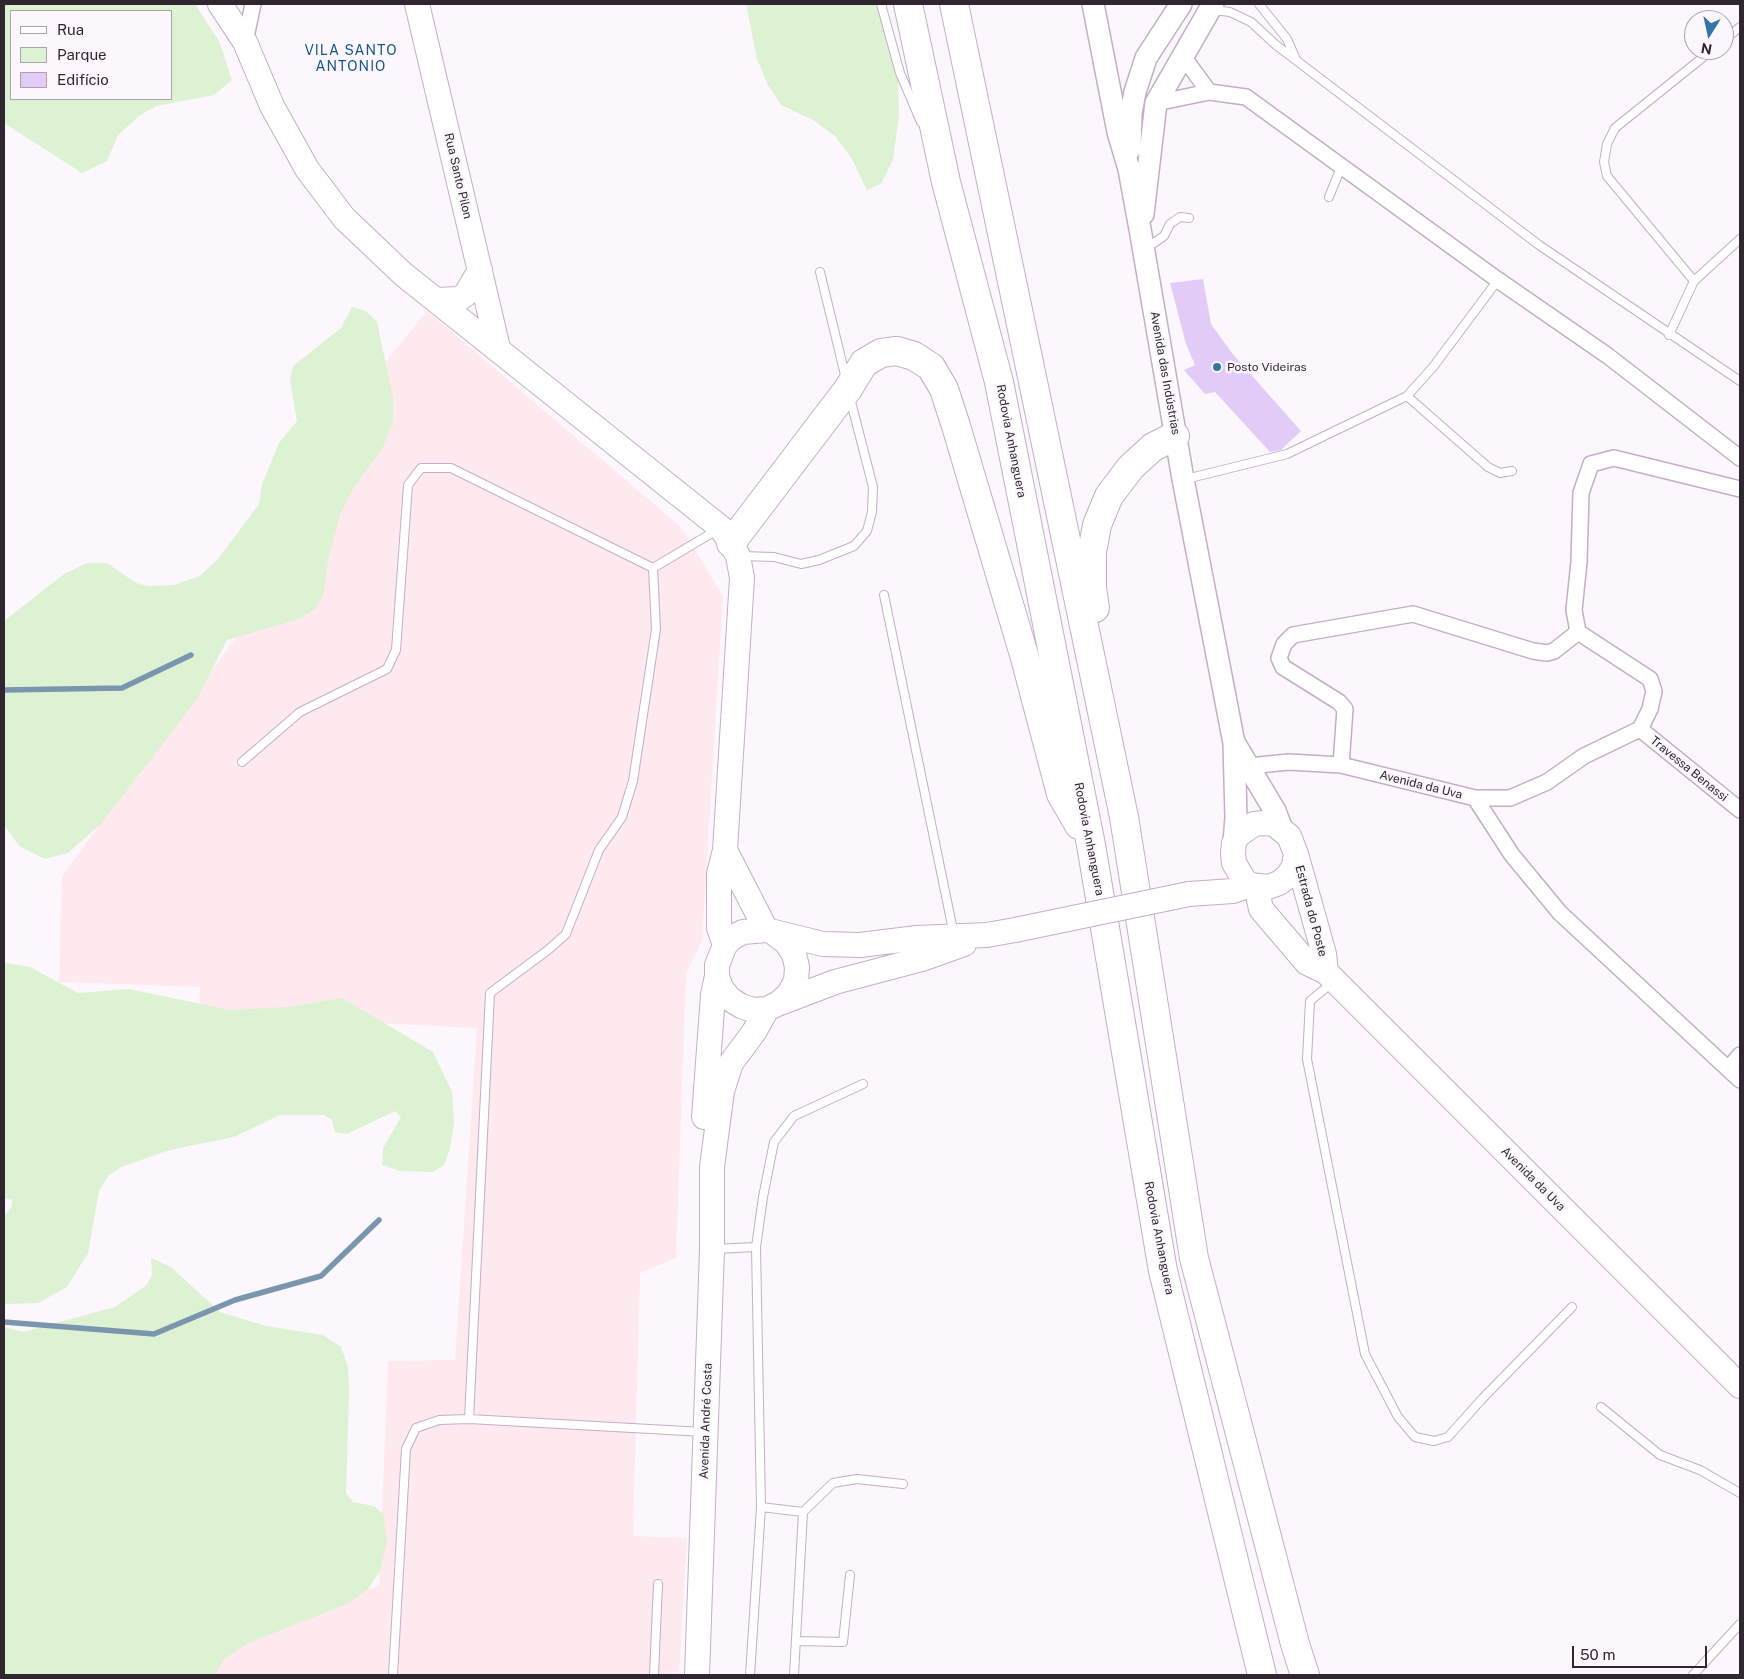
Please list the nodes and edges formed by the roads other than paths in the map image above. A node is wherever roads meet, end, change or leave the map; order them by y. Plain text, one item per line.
1 (220, 4) edge
2 (253, 4) edge
3 (417, 4) edge
4 (881, 4) edge
5 (908, 4) edge
6 (954, 4) edge
7 (1093, 4) edge
8 (1181, 4) edge
9 (1259, 4) edge
10 (1207, 6) edge
11 (245, 42) junction
12 (1182, 55) junction
13 (1296, 59) junction
14 (1700, 60) edge
15 (1209, 92) junction
16 (1156, 102) junction
17 (923, 127) dead end
18 (927, 136) dead end
19 (1342, 165) junction
20 (1128, 169) junction
21 (946, 182) junction
22 (1329, 197) dead end
23 (1189, 218) dead end
24 (1140, 229) junction
25 (1740, 239) edge
26 (1144, 250) junction
27 (480, 270) junction
28 (820, 272) dead end
29 (1498, 280) junction
30 (1694, 281) junction
31 (436, 300) junction
32 (1669, 335) junction
33 (498, 348) junction
34 (1740, 381) edge
35 (848, 389) junction
36 (1407, 396) junction
37 (1175, 436) junction
38 (1740, 458) edge
39 (1512, 472) dead end
40 (1183, 479) junction
41 (1740, 489) edge
42 (730, 542) junction
43 (653, 568) junction
44 (884, 595) dead end
45 (1578, 632) junction
46 (1640, 729) junction
47 (1234, 743) junction
48 (1584, 756) joint
49 (242, 762) dead end
50 (1341, 765) junction
51 (1248, 766) junction
52 (1474, 798) junction
53 (1740, 810) edge
54 (1124, 817) junction
55 (1282, 829) junction
56 (1091, 845) junction
57 (725, 850) junction
58 (1234, 853) junction
59 (1296, 854) junction
60 (1253, 886) junction
61 (1192, 894) junction
62 (770, 932) junction
63 (987, 935) junction
64 (954, 937) junction
65 (725, 945) junction
66 (717, 976) junction
67 (1330, 976) junction
68 (773, 1006) junction
69 (1740, 1055) edge
70 (1729, 1068) junction
71 (1740, 1080) edge
72 (863, 1084) dead end
73 (712, 1168) junction
74 (756, 1247) junction
75 (712, 1250) junction
76 (1572, 1307) dead end
77 (1740, 1386) edge
78 (1601, 1408) dead end
79 (469, 1420) junction
80 (706, 1432) junction
81 (903, 1484) dead end
82 (1740, 1493) edge
83 (761, 1507) junction
84 (803, 1512) junction
85 (850, 1575) dead end
86 (658, 1584) dead end
87 (1740, 1624) edge
88 (796, 1641) junction
89 (393, 1675) edge
90 (654, 1675) edge
91 (698, 1675) edge
92 (750, 1675) edge
93 (794, 1675) edge
94 (1262, 1675) edge
95 (1305, 1675) edge
96 (1692, 1675) edge

1 - 11 main road
2 - 11 street
3 - 27 main road, Rua Santo Pilon
4 - 17 lane
5 - 21 highway, Rodovia Anhanguera
6 - 54 highway
7 - 20 main road, Avenida das Indústrias
8 - 20 main road
9 - 13 lane
10 - 12 main road
10 - 13 lane
11 - 31 main road
12 - 15 street
12 - 16 main road
13 - 32 lane
14 - 30 lane
15 - 16 street
15 - 19 street
16 - 24 main road
18 - 21 lane
19 - 22 lane
19 - 29 street
20 - 24 main road, Avenida das Indústrias
21 - 56 highway, Rodovia Anhanguera
23 - 26 lane
24 - 26 main road, Avenida das Indústrias
25 - 30 lane
26 - 37 main road, Avenida das Indústrias
27 - 31 main road
27 - 33 main road, Rua Santo Pilon
28 - 35 lane
29 - 36 lane
29 - 38 street
30 - 32 lane
31 - 33 main road
32 - 34 lane
33 - 42 main road
35 - 42 highway
35 - 42 lane
35 - 56 highway
36 - 39 lane
36 - 40 lane
37 - 40 main road, Avenida das Indústrias
37 - 54 highway
40 - 47 main road, Avenida das Indústrias
41 - 45 street
42 - 43 lane
42 - 57 main road
43 - 49 lane
43 - 79 lane
44 - 64 lane
45 - 46 street
45 - 50 street
46 - 48 street, Travessa Benassi
46 - 53 street, Travessa Benassi
47 - 51 main road, Avenida das Indústrias
47 - 58 main road, Avenida das Indústrias
48 - 52 street, Avenida da Uva
50 - 51 street, Avenida da Uva
50 - 52 street, Avenida da Uva
51 - 55 main road, Avenida das Indústrias
52 - 70 street
54 - 95 highway
55 - 58 main road
55 - 59 main road
56 - 94 highway, Rodovia Anhanguera
57 - 62 main road
57 - 65 main road
58 - 60 main road
58 - 61 main road
59 - 60 main road
59 - 67 main road, Estrada do Poste
60 - 61 main road
60 - 67 main road, Estrada do Poste
61 - 63 main road, bridge
62 - 64 main road
62 - 65 main road
62 - 68 main road
63 - 64 main road
63 - 68 main road
65 - 66 main road
66 - 68 main road
66 - 73 main road
67 - 76 lane
67 - 77 main road, Avenida da Uva
68 - 73 main road
69 - 70 street
70 - 71 street
72 - 74 lane
73 - 75 main road, Avenida André Costa
74 - 75 lane
74 - 83 lane
75 - 80 main road, Avenida André Costa
78 - 82 lane
79 - 80 lane
79 - 89 lane
80 - 91 main road, Avenida André Costa
81 - 84 lane
83 - 84 lane
83 - 92 lane
84 - 88 lane
85 - 88 lane
86 - 90 lane
87 - 96 lane
88 - 93 lane

